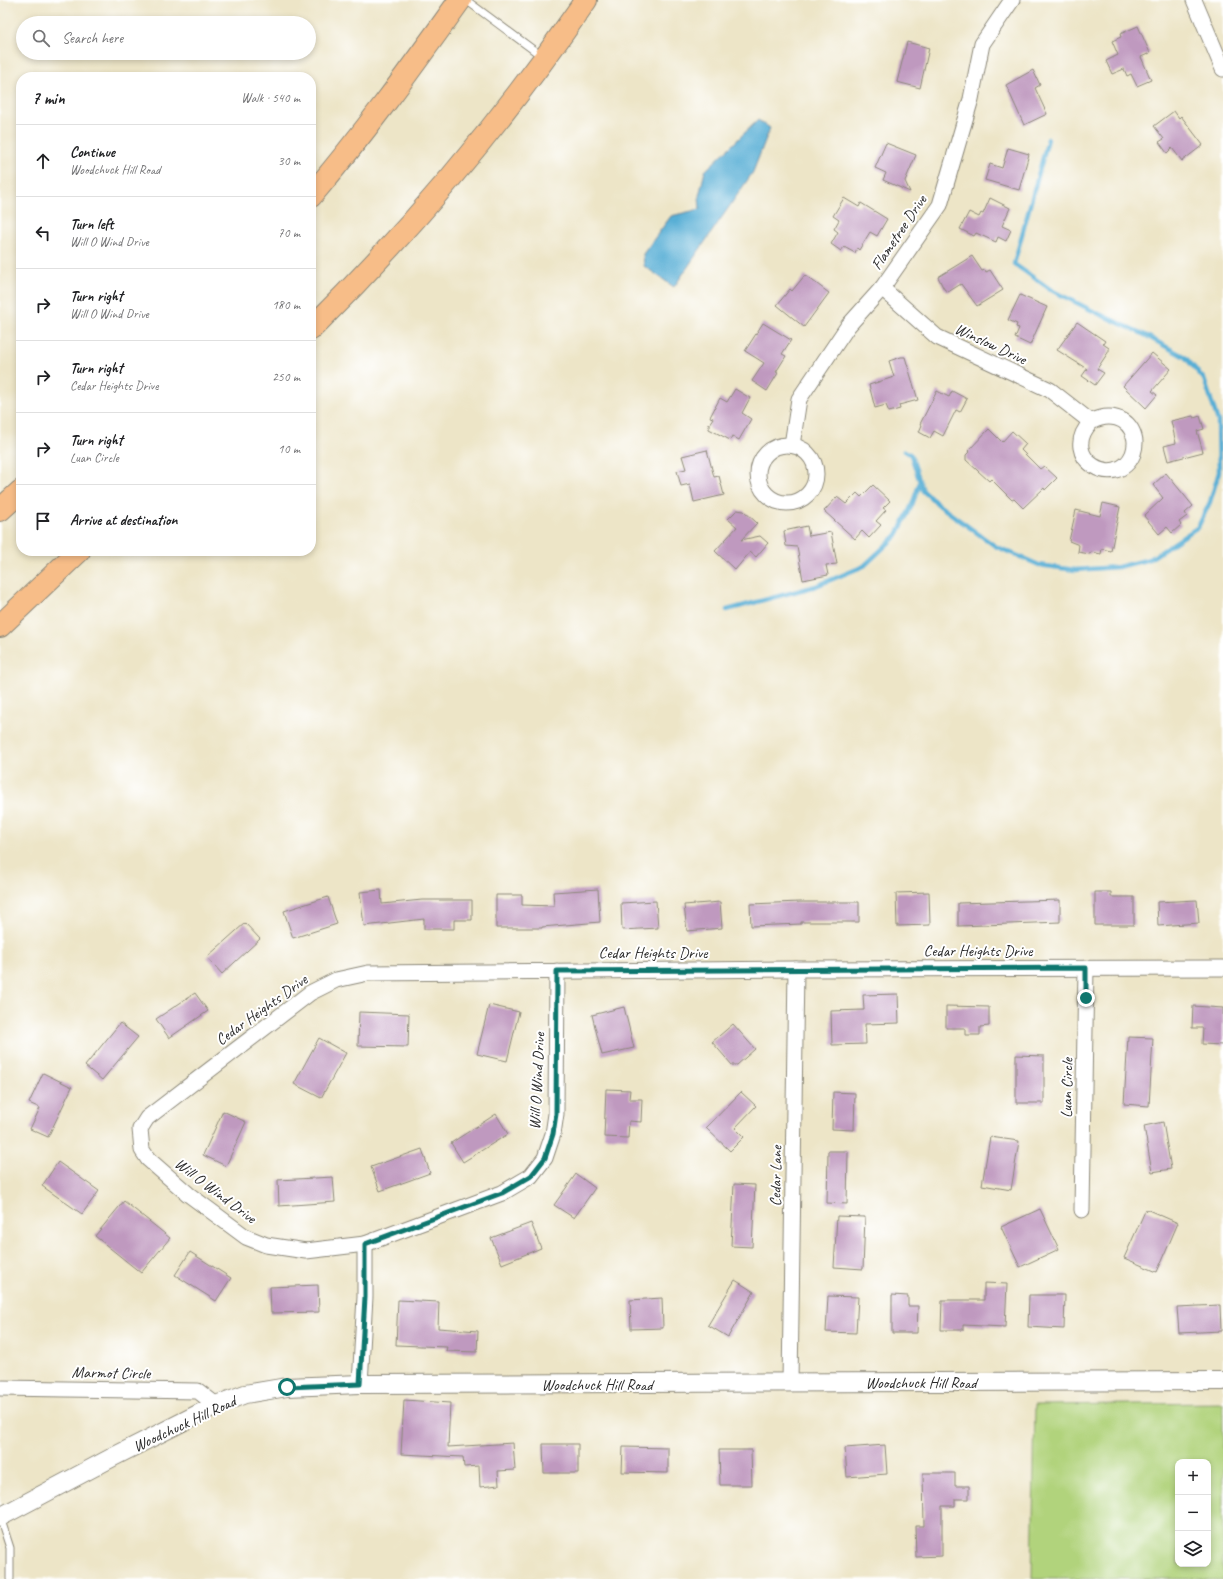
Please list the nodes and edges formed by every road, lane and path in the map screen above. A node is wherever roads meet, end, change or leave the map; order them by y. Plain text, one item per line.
1 (460, 0) edge
2 (466, 0) edge
3 (586, 0) edge
4 (1012, 0) edge
5 (1194, 0) edge
6 (546, 59) junction
7 (1223, 69) edge
8 (316, 190) edge
9 (882, 288) junction
10 (316, 324) edge
11 (1091, 422) dead end
12 (792, 445) dead end
13 (16, 496) edge
14 (0, 510) edge
15 (74, 556) edge
16 (0, 626) edge
17 (1086, 968) junction
18 (1223, 968) edge
19 (796, 969) junction
20 (557, 971) junction
21 (139, 1132) joint
22 (1082, 1210) dead end
23 (365, 1244) junction
24 (1223, 1381) edge
25 (790, 1383) junction
26 (360, 1384) junction
27 (0, 1388) edge
28 (216, 1405) junction
29 (0, 1517) edge
30 (10, 1579) edge

1 - 8 highway
2 - 6 lane
3 - 6 highway
4 - 9 street, Flametree Drive
5 - 7 street
6 - 10 highway
9 - 11 street, Winslow Drive
9 - 12 street, Flametree Drive
13 - 14 highway
15 - 16 highway
17 - 18 street, Cedar Heights Drive
17 - 19 street, Cedar Heights Drive
17 - 22 street, Luan Circle
19 - 20 street, Cedar Heights Drive
19 - 25 street, Cedar Lane
20 - 21 street, Cedar Heights Drive
20 - 23 street, Will O Wind Drive
21 - 23 street, Will O Wind Drive
23 - 26 street
24 - 25 street, Woodchuck Hill Road
25 - 26 street, Woodchuck Hill Road
26 - 28 street, Woodchuck Hill Road
27 - 28 street, Marmot Circle
28 - 29 street, Woodchuck Hill Road
29 - 30 lane

